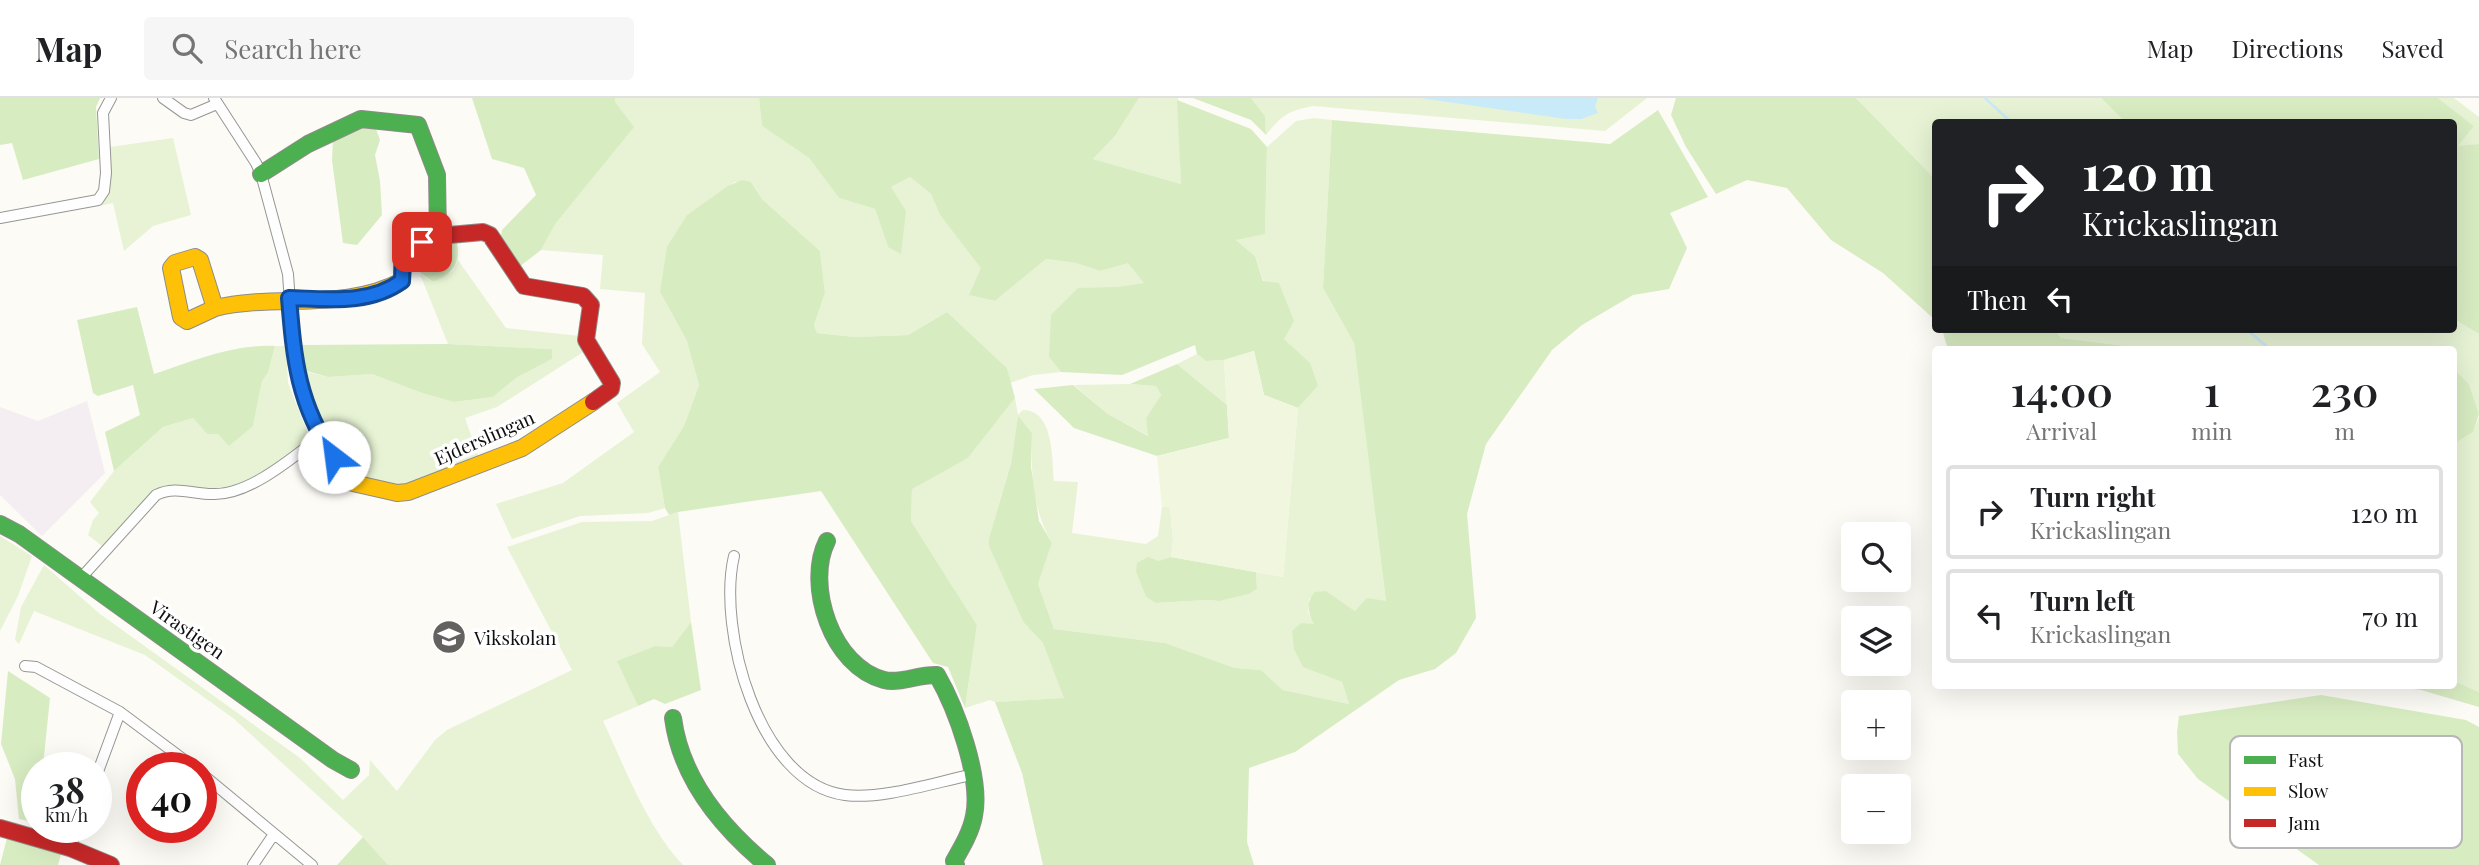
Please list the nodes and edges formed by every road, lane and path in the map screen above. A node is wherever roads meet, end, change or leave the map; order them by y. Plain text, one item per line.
1 (111, 98) edge
2 (163, 98) edge
3 (216, 101) edge
4 (261, 174) junction
5 (0, 218) edge
6 (438, 236) junction
7 (289, 298) junction
8 (215, 308) dead end
9 (320, 437) junction
10 (0, 524) edge
11 (827, 541) dead end
12 (734, 556) dead end
13 (81, 578) junction
14 (24, 666) dead end
15 (120, 712) junction
16 (673, 718) dead end
17 (105, 752) edge
18 (174, 752) edge
19 (351, 770) dead end
20 (971, 775) junction
21 (217, 786) edge
22 (0, 828) edge
23 (274, 834) junction
24 (72, 843) edge
25 (70, 848) junction
26 (953, 864) edge
27 (111, 865) edge
28 (253, 865) edge
29 (312, 865) edge
30 (767, 865) edge

1 - 5 street
2 - 3 street
3 - 4 street
4 - 6 street
4 - 7 street
6 - 7 street
6 - 9 street, Ejderslingan
7 - 8 street
7 - 9 street
9 - 13 street
10 - 13 street, Virastigen
11 - 20 street
12 - 20 street
13 - 19 street, Virastigen
14 - 15 street
15 - 17 street
15 - 18 street
16 - 30 street
20 - 26 street
21 - 23 street
22 - 25 street
23 - 28 street
23 - 29 street
24 - 25 street
25 - 27 street

